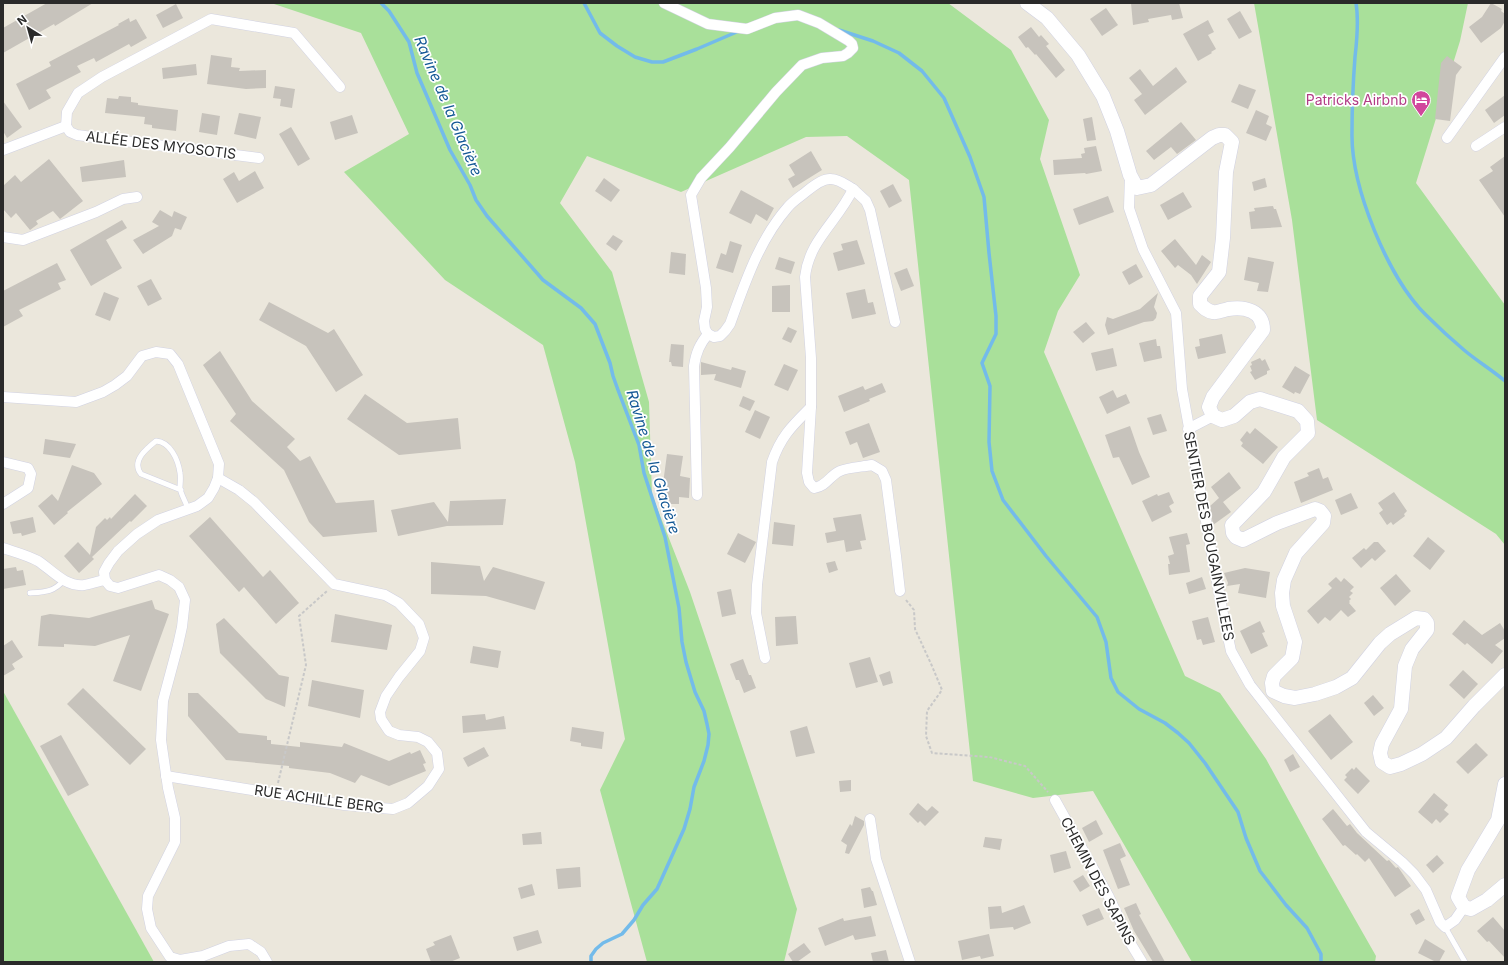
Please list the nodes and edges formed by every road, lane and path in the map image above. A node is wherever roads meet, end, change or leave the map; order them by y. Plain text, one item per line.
1 (664, 3) edge
2 (1027, 3) edge
3 (1505, 57) edge
4 (340, 87) dead end
5 (66, 126) junction
6 (1505, 127) edge
7 (1447, 138) dead end
8 (1476, 146) dead end
9 (3, 150) edge
10 (259, 158) dead end
11 (1130, 176) junction
12 (852, 189) junction
13 (137, 197) dead end
14 (3, 237) edge
15 (895, 322) dead end
16 (708, 334) junction
17 (3, 397) edge
18 (811, 407) junction
19 (1213, 416) junction
20 (1188, 428) junction
21 (3, 462) edge
22 (218, 478) junction
23 (180, 490) junction
24 (697, 495) dead end
25 (3, 504) edge
26 (188, 509) junction
27 (3, 548) edge
28 (64, 580) junction
29 (105, 580) junction
30 (334, 584) junction
31 (900, 591) joint
32 (30, 594) dead end
33 (765, 658) dead end
34 (1505, 675) edge
35 (1269, 697) junction
36 (166, 776) junction
37 (1505, 784) edge
38 (275, 794) junction
39 (1055, 800) joint
40 (870, 819) dead end
41 (1505, 885) edge
42 (1464, 907) junction
43 (1445, 927) junction
44 (267, 962) edge
45 (910, 962) edge
46 (1142, 962) edge
47 (1465, 962) edge

1 - 16 street
2 - 11 main road
3 - 7 street
4 - 5 street
5 - 9 street
5 - 10 street, ALLÉE DES MYOSOTIS
6 - 8 street
11 - 19 main road
11 - 20 street, SENTIER DES BOUGAINVILLEES
12 - 15 street
12 - 16 street
12 - 18 street
13 - 14 street
16 - 24 street
17 - 22 street
18 - 31 street
18 - 33 street
19 - 20 street
19 - 35 main road
20 - 35 street, SENTIER DES BOUGAINVILLEES
21 - 25 street
22 - 26 street
22 - 30 street
23 - 23 lane
23 - 26 lane
26 - 29 street
27 - 28 street
28 - 29 street
28 - 32 lane
29 - 36 street
30 - 38 path
30 - 38 street, RUE ACHILLE BERG
31 - 39 path
34 - 35 main road
35 - 43 street, SENTIER DES BOUGAINVILLEES
36 - 38 street, RUE ACHILLE BERG
36 - 44 street
37 - 42 main road
39 - 46 street, CHEMIN DES SAPINS
40 - 45 street
41 - 42 main road
42 - 43 street
43 - 47 lane

